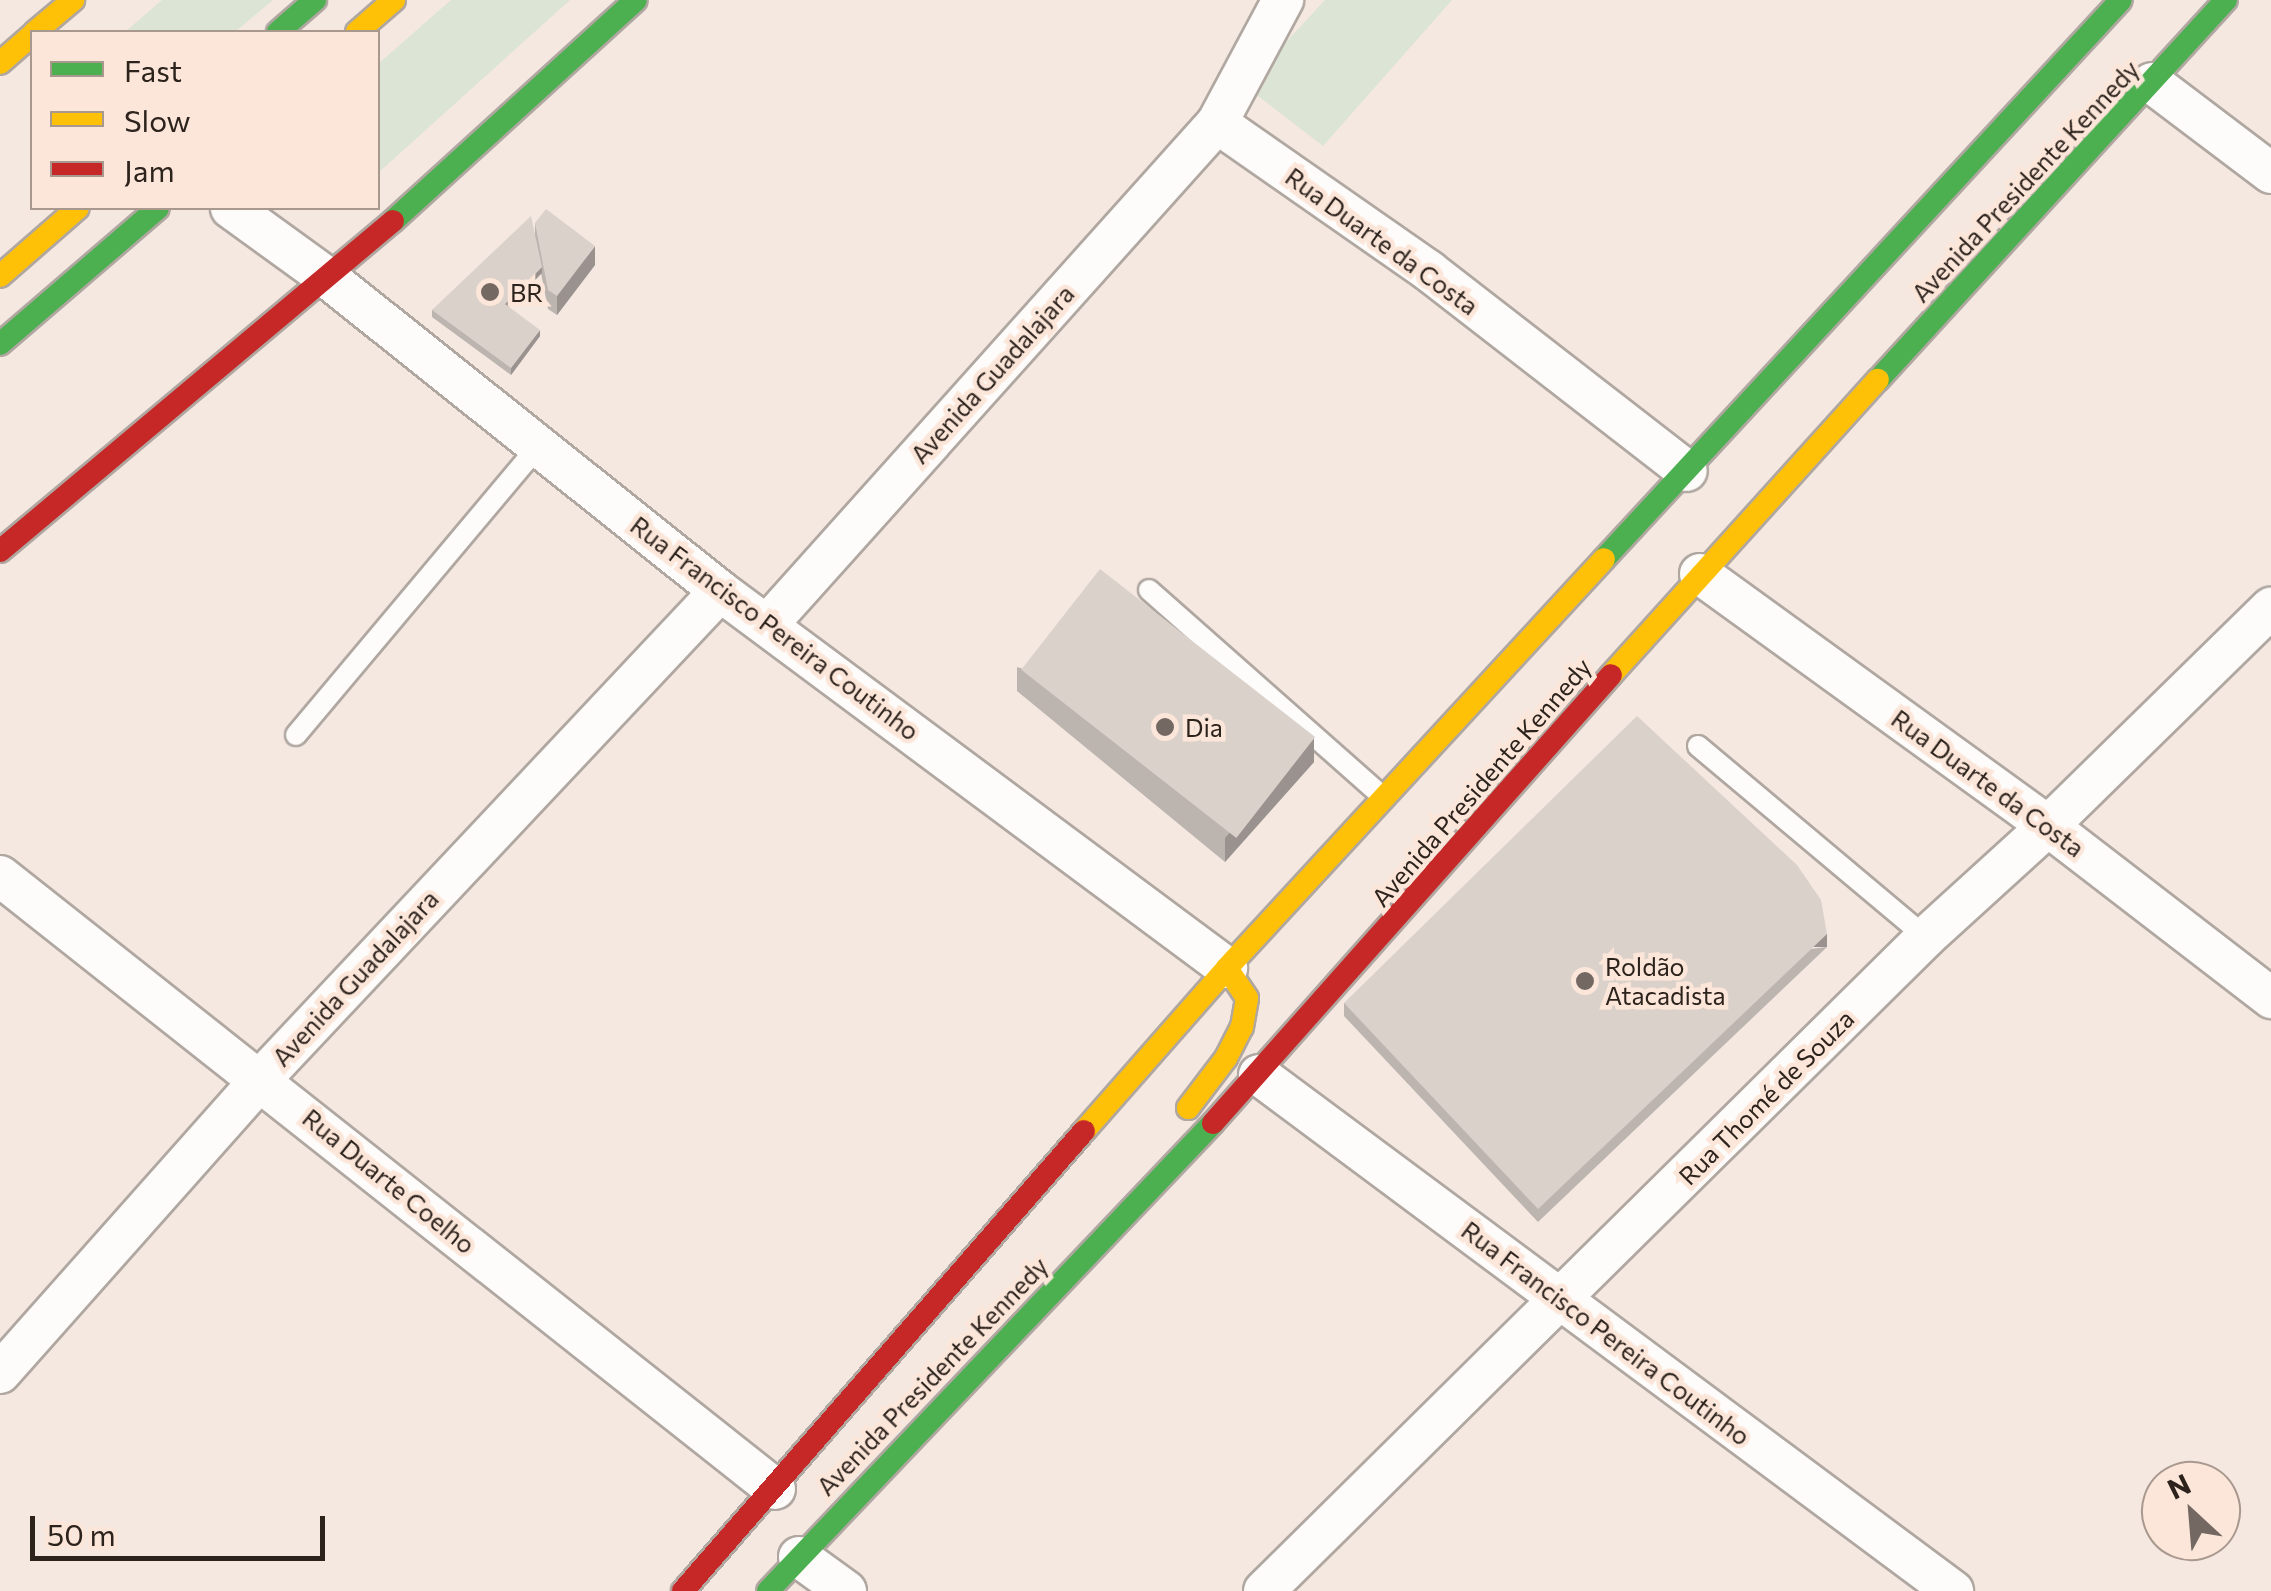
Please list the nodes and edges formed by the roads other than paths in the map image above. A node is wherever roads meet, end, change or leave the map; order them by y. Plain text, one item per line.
1 (73, 0) edge
2 (315, 0) edge
3 (394, 0) edge
4 (636, 0) edge
5 (1284, 0) edge
6 (2121, 0) edge
7 (2226, 0) edge
8 (38, 30) edge
9 (280, 30) edge
10 (359, 30) edge
11 (2152, 83) junction
12 (1217, 123) junction
13 (2271, 173) edge
14 (76, 210) edge
15 (156, 210) edge
16 (234, 210) edge
17 (0, 276) edge
18 (329, 278) junction
19 (0, 344) edge
20 (539, 446) junction
21 (1687, 472) junction
22 (0, 552) edge
23 (1700, 574) junction
24 (1148, 590) dead end
25 (720, 592) junction
26 (2271, 608) edge
27 (768, 624) junction
28 (296, 735) dead end
29 (1698, 746) dead end
30 (1387, 800) junction
31 (2048, 826) junction
32 (0, 876) edge
33 (1926, 937) junction
34 (1227, 968) junction
35 (2271, 998) edge
36 (1259, 1075) junction
37 (261, 1079) junction
38 (1172, 1126) dead end
39 (1156, 1148) dead end
40 (1122, 1216) junction
41 (1562, 1300) junction
42 (0, 1373) edge
43 (776, 1490) junction
44 (799, 1557) junction
45 (683, 1591) edge
46 (768, 1591) edge
47 (846, 1591) edge
48 (1264, 1591) edge
49 (1953, 1591) edge

1 - 8 main road
2 - 9 main road
3 - 10 main road
4 - 18 main road
5 - 12 street, Avenida Guadalajara
6 - 21 main road, Avenida Presidente Kennedy
7 - 11 main road, Avenida Presidente Kennedy
11 - 13 street
11 - 23 main road, Avenida Presidente Kennedy
12 - 21 street, Rua Duarte da Costa
12 - 27 street, Avenida Guadalajara
14 - 17 main road
15 - 19 main road
16 - 18 street, Rua Francisco Pereira Coutinho
18 - 20 street, Rua Francisco Pereira Coutinho
18 - 22 main road
20 - 25 street, Rua Francisco Pereira Coutinho
20 - 28 lane
21 - 30 main road, Avenida Presidente Kennedy
23 - 31 street, Rua Duarte da Costa
23 - 36 main road, Avenida Presidente Kennedy
24 - 30 lane
25 - 27 street, Rua Francisco Pereira Coutinho
25 - 37 street, Avenida Guadalajara
26 - 31 street, Rua Thomé de Souza
27 - 34 street, Rua Francisco Pereira Coutinho
29 - 33 lane
30 - 34 main road, Avenida Presidente Kennedy
31 - 33 street, Rua Thomé de Souza
31 - 35 street, Rua Duarte da Costa
32 - 37 street, Rua Duarte Coelho
33 - 41 street, Rua Thomé de Souza
34 - 38 main road
34 - 43 main road, Avenida Presidente Kennedy
36 - 40 main road, Avenida Presidente Kennedy
36 - 41 street, Rua Francisco Pereira Coutinho
37 - 42 street, Avenida Guadalajara
37 - 43 street, Rua Duarte Coelho
39 - 40 main road
40 - 44 main road, Avenida Presidente Kennedy
41 - 48 street, Rua Thomé de Souza
41 - 49 street, Rua Francisco Pereira Coutinho
43 - 45 main road, Avenida Presidente Kennedy
44 - 46 main road, Avenida Presidente Kennedy
44 - 47 street

